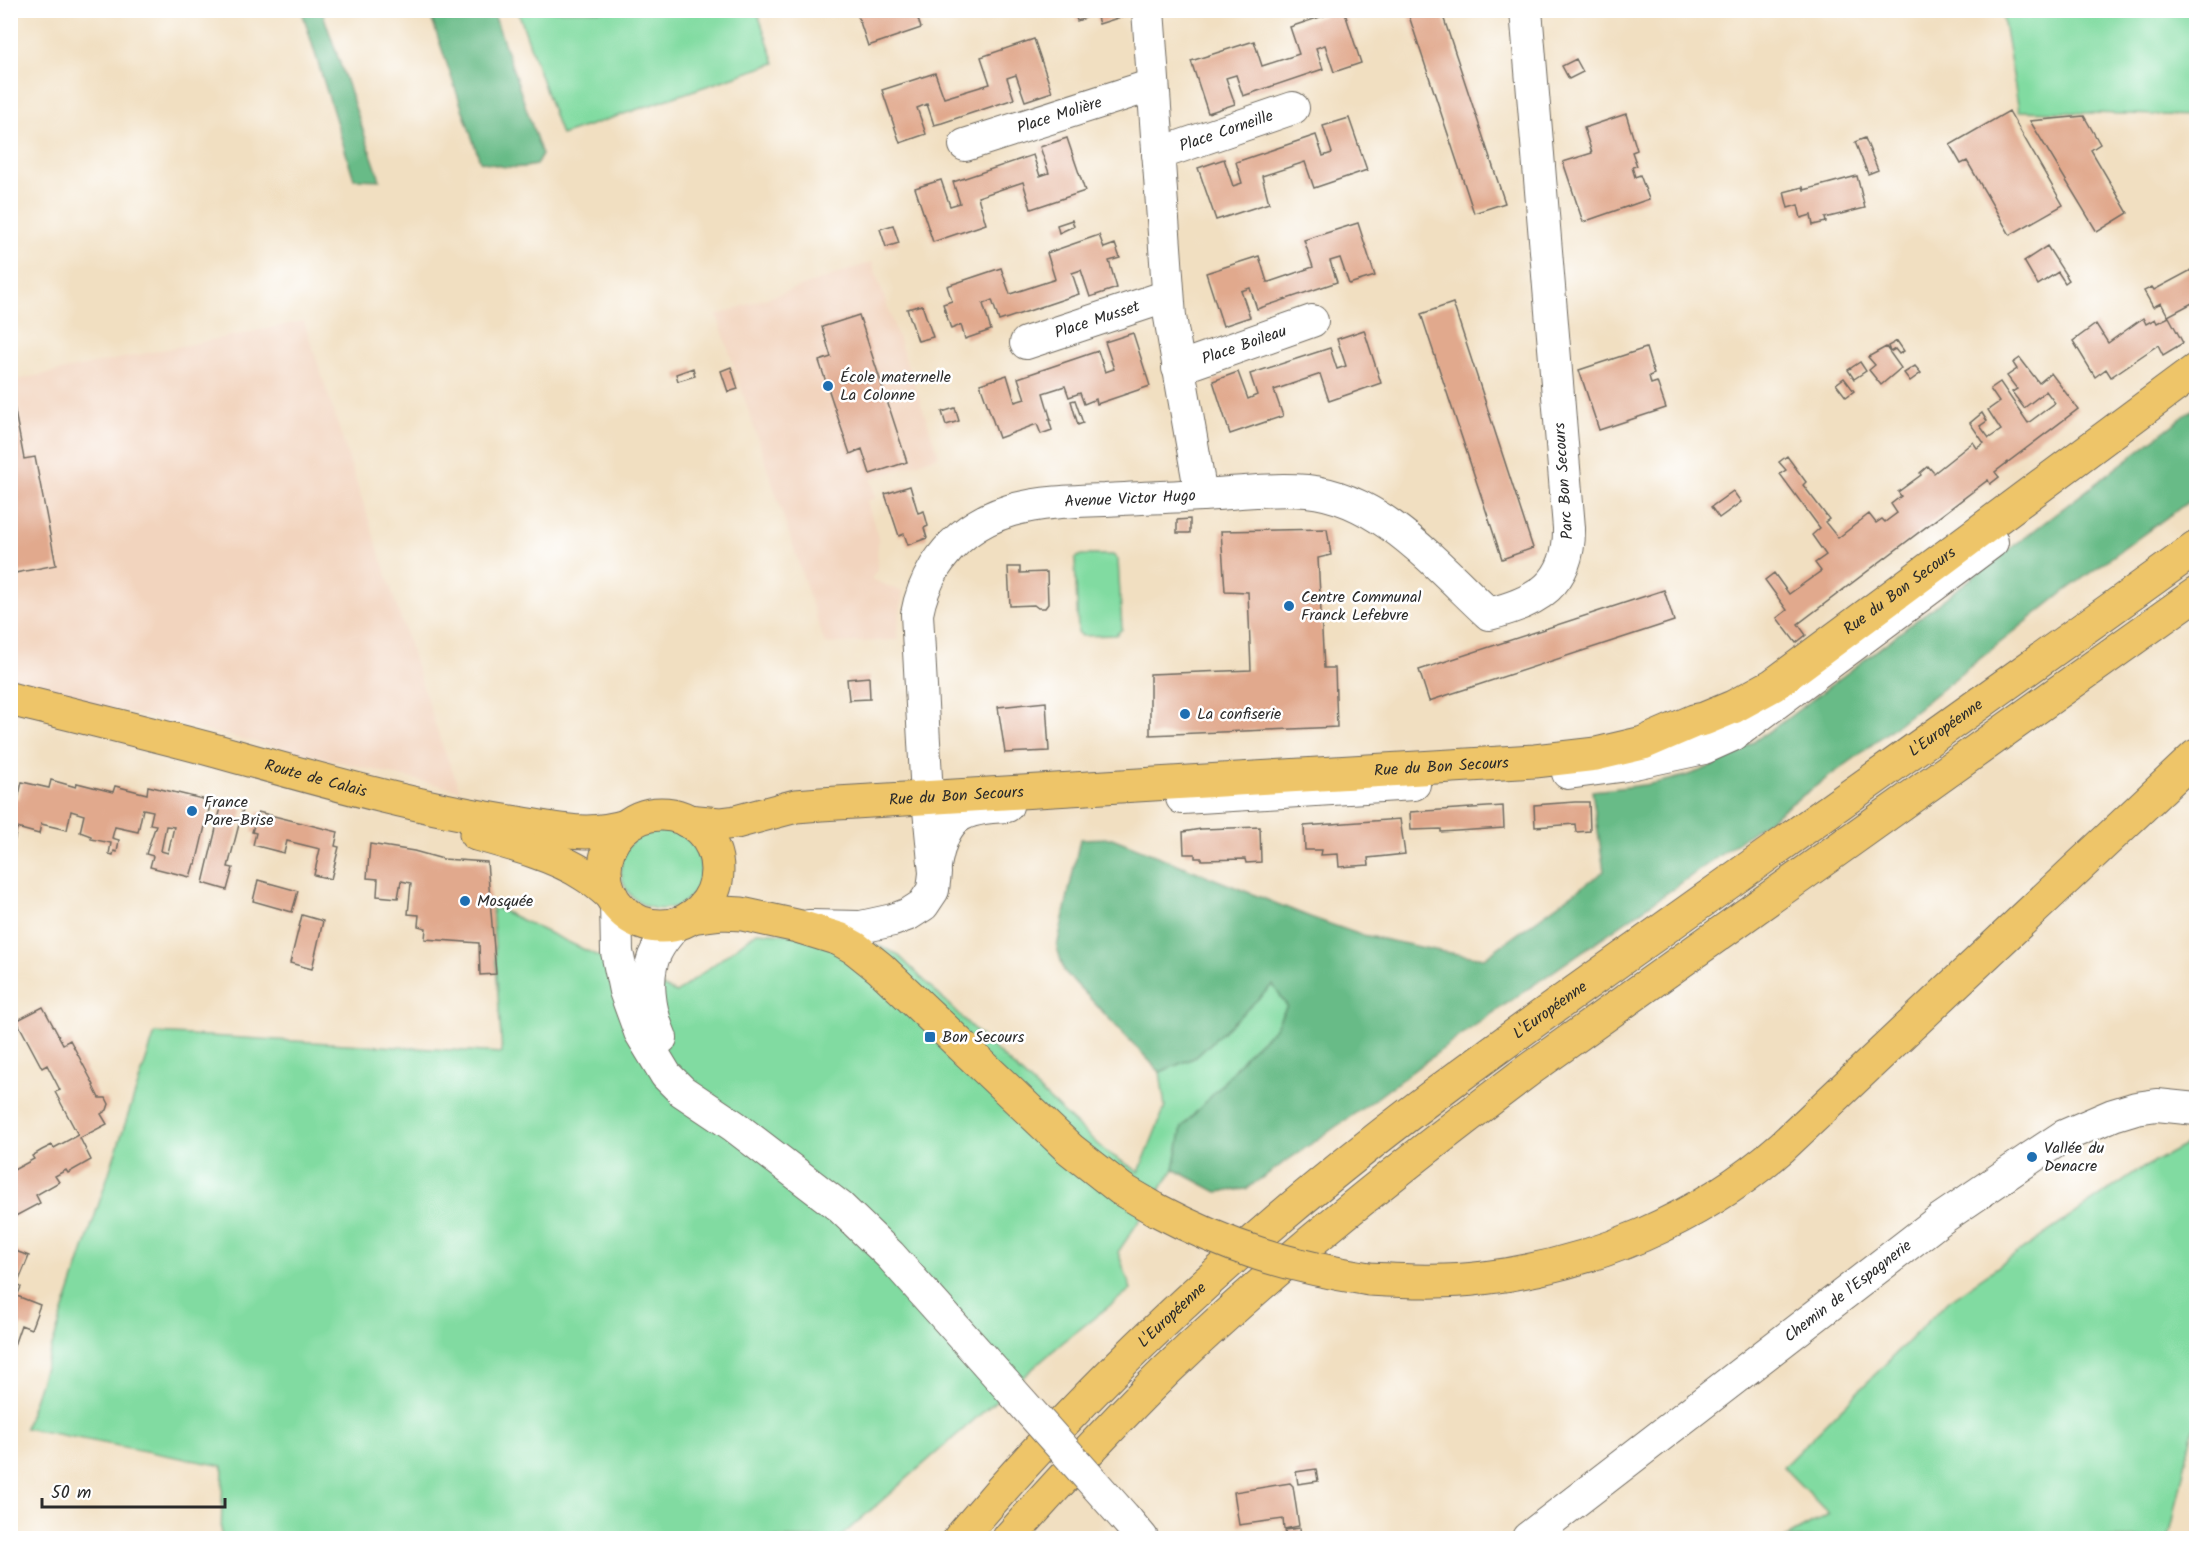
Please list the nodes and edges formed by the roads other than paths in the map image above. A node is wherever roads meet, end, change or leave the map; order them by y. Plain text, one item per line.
1 (1148, 10) edge
2 (1526, 10) edge
3 (1153, 86) junction
4 (1293, 108) dead end
5 (965, 145) dead end
6 (1158, 154) junction
7 (1168, 296) junction
8 (1312, 321) dead end
9 (1026, 343) dead end
10 (1178, 368) junction
11 (2196, 370) edge
12 (2196, 390) edge
13 (2106, 446) junction
14 (1201, 495) junction
15 (2196, 549) edge
16 (2196, 594) edge
17 (2196, 606) edge
18 (2072, 683) junction
19 (10, 699) edge
20 (10, 721) edge
21 (2196, 756) edge
22 (928, 798) junction
23 (687, 821) junction
24 (626, 826) junction
25 (935, 866) junction
26 (613, 899) junction
27 (684, 920) junction
28 (796, 926) junction
29 (2196, 1109) edge
30 (734, 1126) junction
31 (1134, 1529) edge
32 (960, 1539) edge
33 (1009, 1539) edge
34 (1528, 1539) edge

1 - 3 street, Avenue Victor Hugo
2 - 14 street, Parc Bon Secours
3 - 5 street, Place Molière
3 - 6 street, Avenue Victor Hugo
4 - 6 street, Place Corneille
6 - 7 street, Avenue Victor Hugo
7 - 9 street, Place Musset
7 - 10 street, Avenue Victor Hugo
8 - 10 street, Place Boileau
10 - 14 street, Avenue Victor Hugo
11 - 13 main road, Rue du Bon Secours
12 - 13 street, Rue du Bon Secours
13 - 22 main road, Rue du Bon Secours
13 - 25 street, Rue du Bon Secours
14 - 22 street, Avenue Victor Hugo
15 - 32 main road, L'Européenne
16 - 18 main road
17 - 18 main road
18 - 33 main road
19 - 24 main road, Route de Calais
20 - 26 main road, Route de Calais
21 - 28 main road, bridge
22 - 23 main road, Rue du Bon Secours
22 - 25 street, Avenue Victor Hugo
23 - 24 main road
23 - 27 main road
24 - 26 main road
25 - 28 street
26 - 27 main road
26 - 30 street
27 - 28 main road
27 - 30 street
29 - 34 street, Chemin de l'Espagnerie
30 - 31 street, bridge

